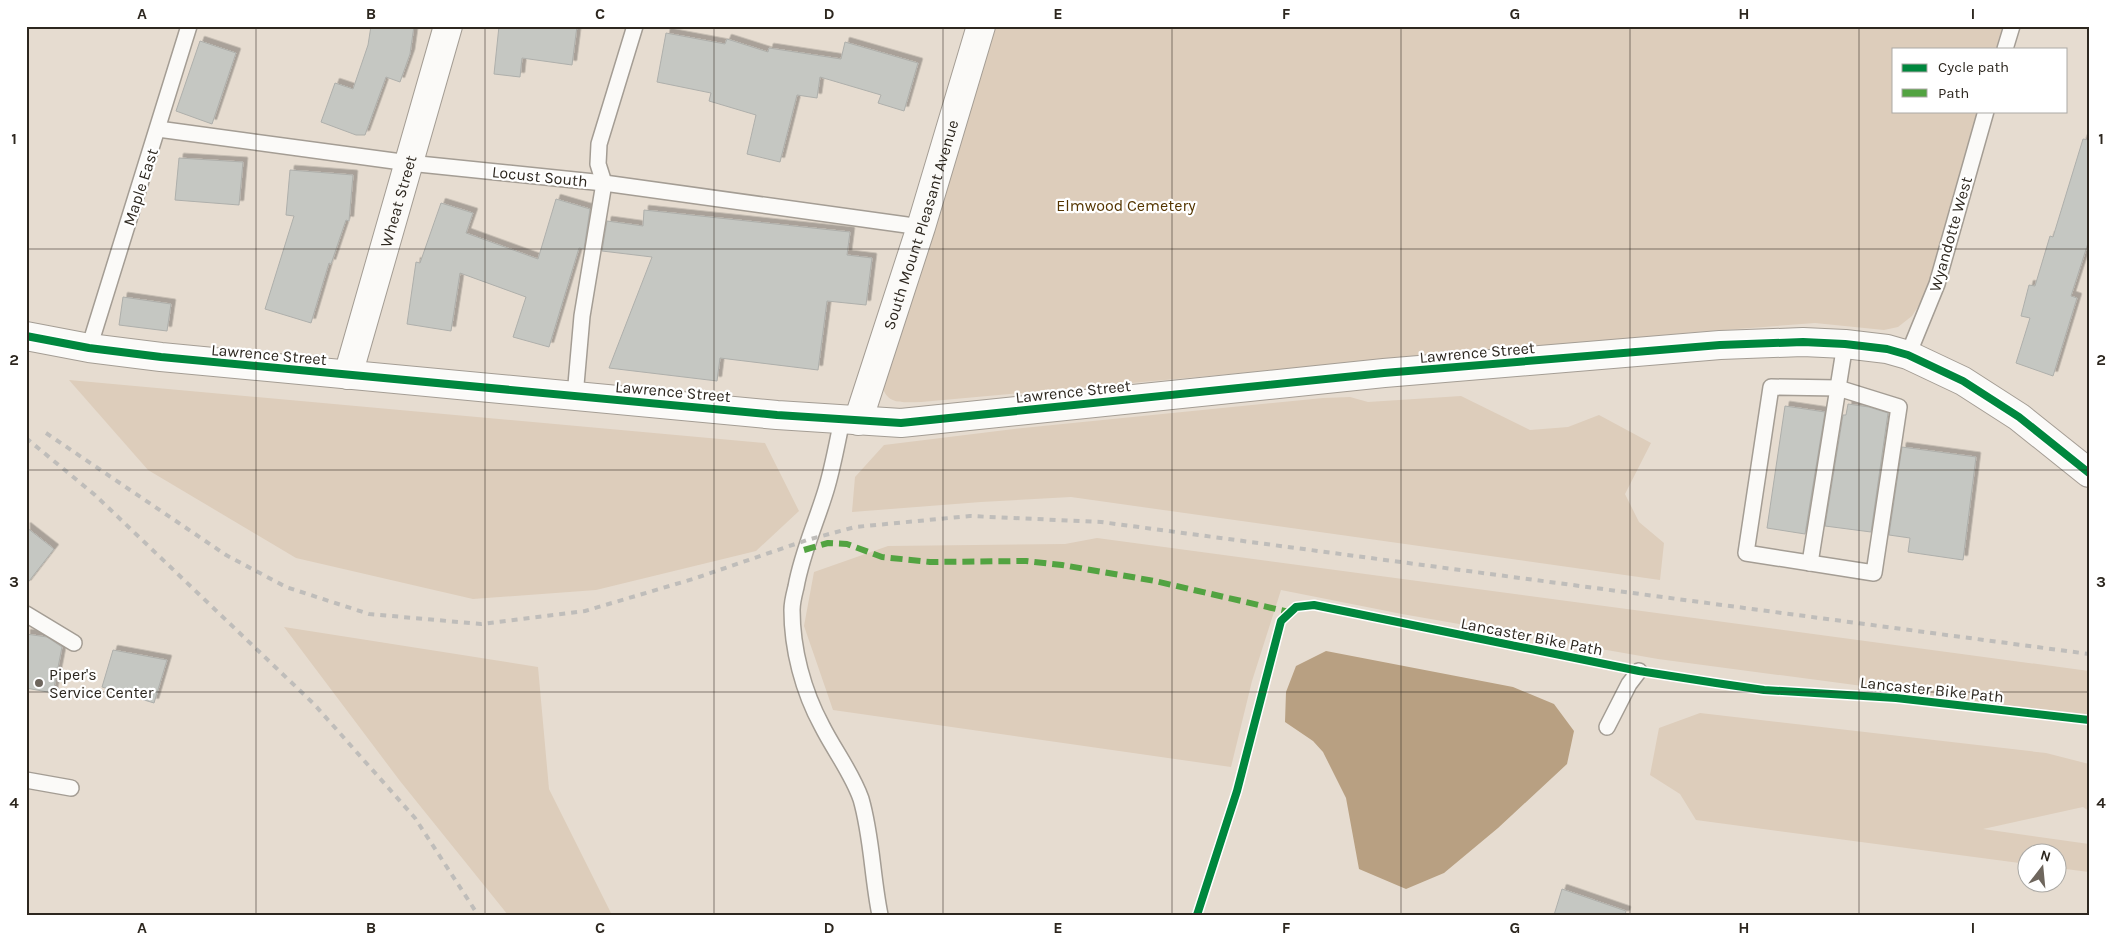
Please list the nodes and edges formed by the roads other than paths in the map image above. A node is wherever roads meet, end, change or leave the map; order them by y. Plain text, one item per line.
1 (189, 26) edge
2 (448, 26) edge
3 (635, 26) edge
4 (981, 26) edge
5 (2012, 26) edge
6 (2005, 48) edge
7 (1986, 112) edge
8 (158, 129) junction
9 (409, 163) junction
10 (604, 183) junction
11 (921, 227) junction
12 (26, 336) edge
13 (1845, 344) junction
14 (89, 348) junction
15 (1908, 355) junction
16 (348, 375) junction
17 (1838, 388) junction
18 (575, 396) junction
19 (850, 421) junction
20 (2089, 473) edge
21 (1810, 563) junction
22 (26, 614) edge
23 (74, 643) dead end
24 (1639, 671) dead end
25 (1607, 727) dead end
26 (26, 780) edge
27 (71, 788) dead end
28 (880, 915) edge

1 - 8 lane, Maple East
2 - 9 street, Wheat Street
3 - 10 lane
4 - 11 street, South Mount Pleasant Avenue
5 - 6 lane
7 - 15 lane, Wyandotte West
8 - 9 lane, Locust South
8 - 14 lane, Maple East
9 - 10 lane, Locust South
9 - 16 street, Wheat Street
10 - 11 lane, Locust South
10 - 18 lane
11 - 19 street, South Mount Pleasant Avenue
12 - 14 street, Lawrence Street
13 - 15 street, Lawrence Street
13 - 17 lane
13 - 19 street, Lawrence Street
14 - 16 street, Lawrence Street
15 - 20 street, Lawrence Street
16 - 18 street, Lawrence Street
17 - 21 lane
17 - 21 lane
17 - 21 lane
18 - 19 street, Lawrence Street
19 - 28 lane
22 - 23 lane
24 - 25 lane
26 - 27 lane

